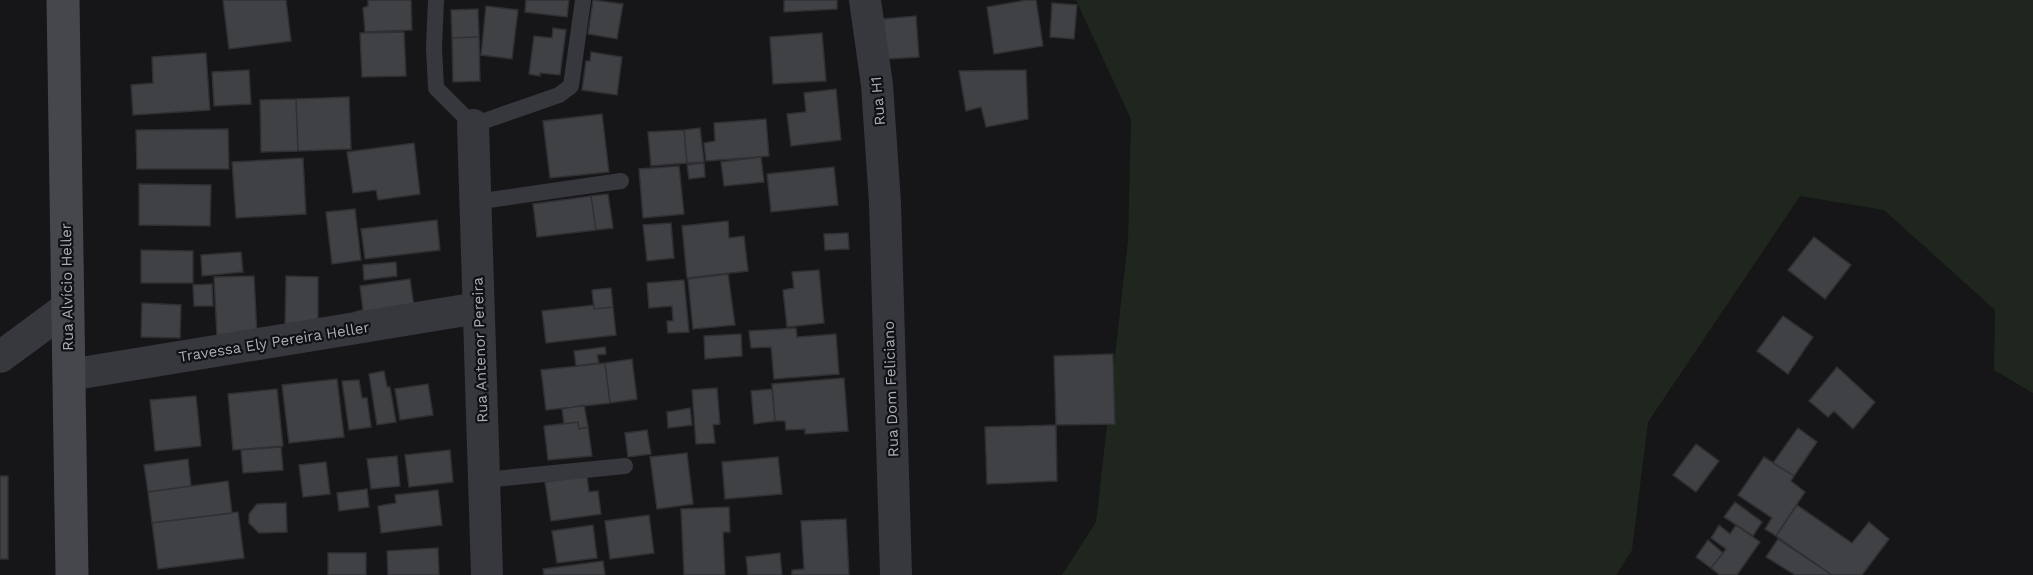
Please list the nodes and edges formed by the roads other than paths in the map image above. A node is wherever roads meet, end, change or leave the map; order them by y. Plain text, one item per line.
1 (63, 0) edge
2 (436, 0) edge
3 (583, 0) edge
4 (865, 0) edge
5 (473, 125) junction
6 (621, 181) dead end
7 (475, 202) junction
8 (885, 203) joint
9 (68, 307) junction
10 (478, 308) junction
11 (0, 357) edge
12 (69, 375) junction
13 (625, 466) dead end
14 (484, 480) junction
15 (72, 575) edge
16 (487, 575) edge
17 (896, 575) edge

1 - 9 street, Rua Alvício Heller
2 - 5 lane
3 - 5 lane
4 - 8 street, Rua H1
5 - 7 street, Rua Antenor Pereira
6 - 7 lane
7 - 10 street, Rua Antenor Pereira
8 - 17 street, Rua Dom Feliciano
9 - 11 street
9 - 12 street, Rua Alvício Heller
10 - 12 street, Travessa Ely Pereira Heller
10 - 14 street, Rua Antenor Pereira
12 - 15 street, Rua Alvício Heller
13 - 14 lane
14 - 16 street, Rua Antenor Pereira

